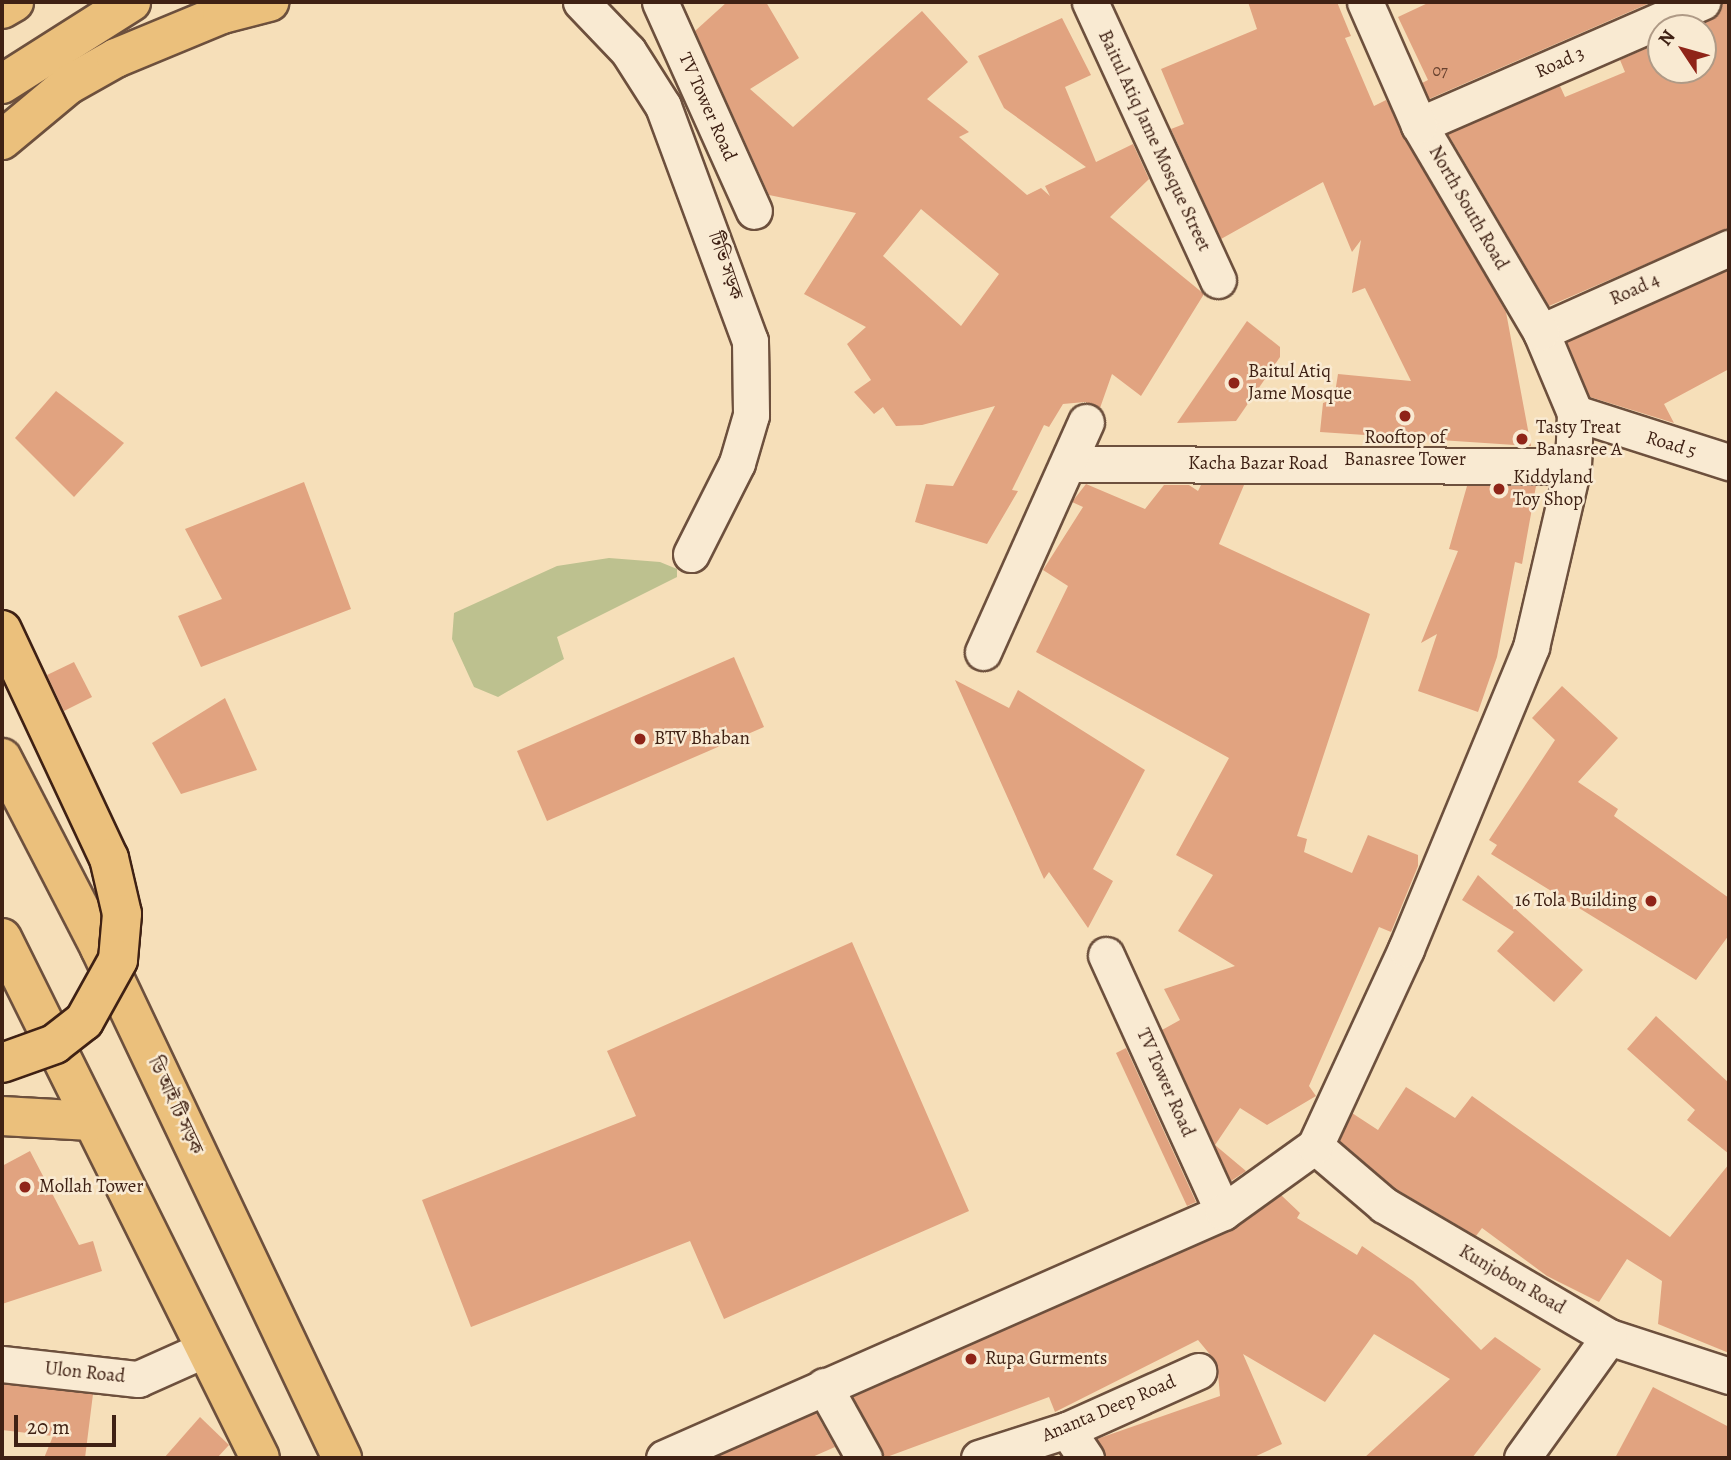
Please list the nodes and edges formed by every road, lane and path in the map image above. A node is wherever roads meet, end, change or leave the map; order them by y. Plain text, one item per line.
1 (14, 2) edge
2 (131, 2) edge
3 (269, 2) edge
4 (582, 2) edge
5 (660, 2) edge
6 (1090, 2) edge
7 (1365, 2) edge
8 (1702, 2) edge
9 (2, 9) edge
10 (2, 84) edge
11 (1419, 125) junction
12 (2, 141) edge
13 (754, 211) dead end
14 (1729, 248) edge
15 (1218, 281) dead end
16 (1541, 332) junction
17 (1574, 413) junction
18 (1086, 422) dead end
19 (1729, 462) edge
20 (1068, 464) junction
21 (1573, 466) junction
22 (691, 554) dead end
23 (2, 630) edge
24 (983, 652) dead end
25 (2, 758) edge
26 (2, 938) edge
27 (1107, 955) dead end
28 (2, 1063) edge
29 (2, 1116) edge
30 (91, 1121) junction
31 (1315, 1146) junction
32 (1223, 1212) junction
33 (1609, 1336) junction
34 (205, 1349) junction
35 (2, 1364) edge
36 (1198, 1371) dead end
37 (1729, 1376) edge
38 (824, 1385) junction
39 (1067, 1430) junction
40 (260, 1458) edge
41 (342, 1458) edge
42 (664, 1458) edge
43 (864, 1458) edge
44 (979, 1458) edge
45 (1086, 1458) edge
46 (1522, 1458) edge

1 - 9 main road
2 - 10 main road
3 - 12 main road
4 - 22 street, টিভি সড়ক
5 - 13 street, TV Tower Road
6 - 15 street, Baitul Atiq Jame Mosque Street
7 - 11 street, North South Road
8 - 11 street, Road 3
11 - 16 street, North South Road
14 - 16 street, Road 4
16 - 17 street, North South Road
17 - 19 street, Road 5
17 - 21 street
18 - 20 street
20 - 21 street, Kacha Bazar Road
20 - 24 street
21 - 31 street
23 - 28 main road, bridge
25 - 41 main road, ডি আই টি সড়ক
26 - 30 main road
27 - 32 street, TV Tower Road
29 - 30 main road
30 - 34 main road
31 - 32 street
31 - 33 street, Kunjobon Road
32 - 38 street
33 - 37 street, Kunjobon Road
33 - 46 street
34 - 35 street, Ulon Road
34 - 40 main road
36 - 39 street, Ananta Deep Road
38 - 42 street
38 - 43 street
39 - 44 street, Ananta Deep Road
39 - 45 street

